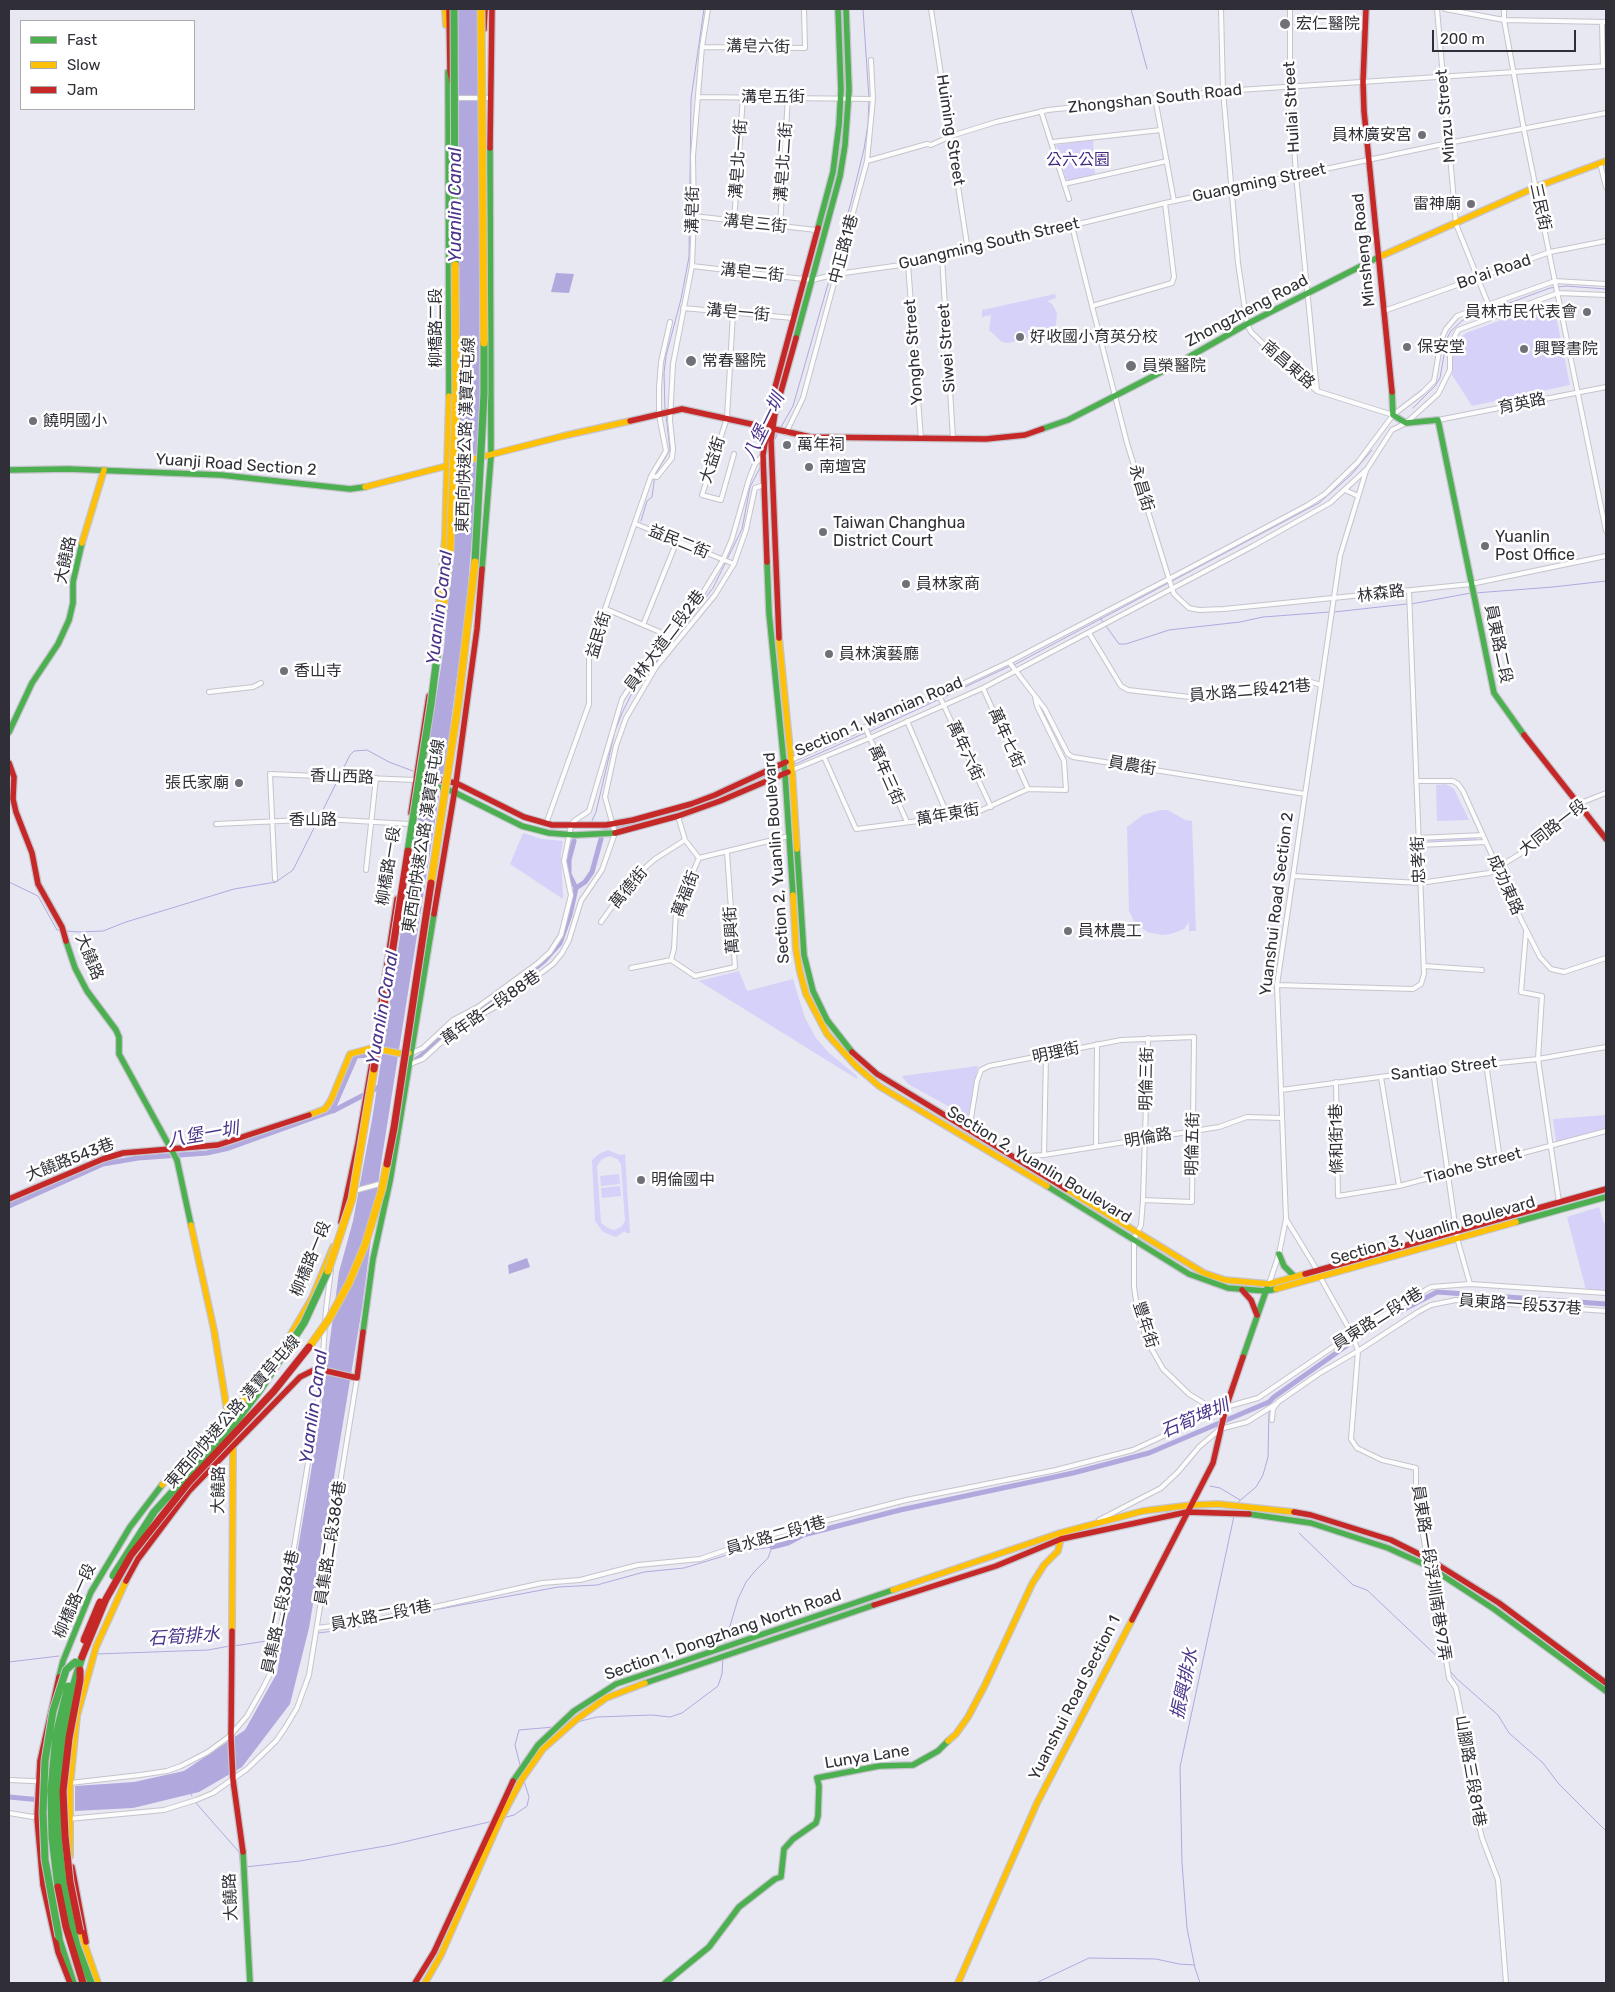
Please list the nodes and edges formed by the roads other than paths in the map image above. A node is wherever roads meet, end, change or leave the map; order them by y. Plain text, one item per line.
1 (445, 9) edge
2 (449, 9) edge
3 (454, 9) edge
4 (481, 9) edge
5 (485, 9) edge
6 (492, 9) edge
7 (708, 9) edge
8 (804, 9) edge
9 (838, 9) edge
10 (846, 9) edge
11 (931, 9) edge
12 (1221, 9) edge
13 (1290, 9) edge
14 (1366, 9) edge
15 (1437, 9) edge
16 (1446, 9) edge
17 (1504, 9) edge
18 (1504, 20) junction
19 (1604, 22) edge
20 (702, 47) junction
21 (871, 60) dead end
22 (1605, 66) edge
23 (1514, 72) junction
24 (481, 74) junction
25 (1442, 76) junction
26 (1363, 82) junction
27 (1290, 86) junction
28 (1222, 91) junction
29 (454, 97) junction
30 (698, 97) junction
31 (743, 97) junction
32 (788, 97) junction
33 (490, 98) junction
34 (844, 98) junction
35 (1155, 98) junction
36 (872, 99) junction
37 (1041, 111) junction
38 (1606, 113) edge
39 (1161, 130) junction
40 (1524, 130) junction
41 (951, 136) junction
42 (1052, 142) junction
43 (1448, 143) junction
44 (867, 160) junction
45 (1368, 160) junction
46 (1167, 161) junction
47 (1603, 162) edge
48 (1296, 175) junction
49 (1064, 184) junction
50 (1536, 187) junction
51 (1606, 187) edge
52 (1231, 188) junction
53 (1069, 199) dead end
54 (1174, 201) junction
55 (1165, 203) junction
56 (694, 216) junction
57 (734, 221) junction
58 (1456, 224) junction
59 (780, 226) junction
60 (1072, 226) junction
61 (816, 230) junction
62 (1606, 241) edge
63 (968, 251) junction
64 (1550, 252) junction
65 (942, 258) junction
66 (1378, 258) junction
67 (908, 264) junction
68 (692, 266) junction
69 (837, 274) junction
70 (804, 278) junction
71 (1478, 278) junction
72 (812, 280) junction
73 (1555, 281) junction
74 (1606, 284) edge
75 (1558, 293) junction
76 (1306, 294) junction
77 (1606, 295) edge
78 (1488, 305) junction
79 (1092, 306) junction
80 (683, 308) junction
81 (1384, 311) junction
82 (733, 313) junction
83 (1493, 316) junction
84 (793, 318) junction
85 (670, 322) dead end
86 (1247, 324) junction
87 (1606, 387) edge
88 (1317, 391) junction
89 (1578, 392) junction
90 (1115, 397) junction
91 (671, 411) junction
92 (659, 415) junction
93 (1393, 415) junction
94 (726, 418) junction
95 (1438, 420) junction
96 (1406, 423) junction
97 (770, 429) junction
98 (786, 432) junction
99 (921, 439) junction
100 (953, 439) junction
101 (734, 454) dead end
102 (763, 455) junction
103 (491, 456) junction
104 (448, 467) junction
105 (1367, 469) junction
106 (9, 470) edge
107 (104, 470) junction
108 (652, 476) junction
109 (766, 485) junction
110 (1345, 490) junction
111 (1358, 496) junction
112 (636, 524) junction
113 (1606, 531) edge
114 (677, 541) junction
115 (770, 545) junction
116 (1606, 556) edge
117 (723, 560) junction
118 (734, 564) junction
119 (1169, 579) junction
120 (1471, 584) junction
121 (1172, 588) junction
122 (1409, 591) junction
123 (1333, 599) junction
124 (606, 610) junction
125 (643, 625) junction
126 (1090, 633) junction
127 (667, 635) junction
128 (1009, 662) junction
129 (1016, 670) junction
130 (261, 683) dead end
131 (1321, 686) junction
132 (983, 688) junction
133 (209, 692) dead end
134 (939, 696) junction
135 (1035, 697) junction
136 (944, 706) junction
137 (907, 721) junction
138 (865, 727) junction
139 (9, 732) edge
140 (870, 738) junction
141 (824, 757) junction
142 (791, 760) junction
143 (9, 763) edge
144 (784, 764) junction
145 (788, 772) junction
146 (376, 778) junction
147 (415, 780) junction
148 (1416, 781) junction
149 (456, 783) junction
150 (444, 784) junction
151 (1028, 789) junction
152 (454, 792) junction
153 (1606, 793) edge
154 (1305, 794) junction
155 (1578, 804) junction
156 (991, 807) junction
157 (678, 816) junction
158 (948, 816) junction
159 (271, 820) junction
160 (372, 822) junction
161 (907, 822) junction
162 (216, 824) dead end
163 (409, 824) junction
164 (546, 824) junction
165 (610, 824) junction
166 (573, 830) junction
167 (611, 833) junction
168 (1483, 835) junction
169 (789, 836) junction
170 (1418, 838) junction
171 (1606, 839) edge
172 (685, 840) junction
173 (1486, 842) junction
174 (1419, 845) junction
175 (727, 852) junction
176 (699, 858) junction
177 (366, 870) dead end
178 (1496, 870) junction
179 (1294, 876) junction
180 (274, 879) dead end
181 (1420, 883) junction
182 (601, 922) dead end
183 (1526, 931) junction
184 (1606, 958) edge
185 (671, 960) junction
186 (1424, 966) junction
187 (631, 968) dead end
188 (1482, 970) dead end
189 (1277, 985) junction
190 (1194, 1037) joint
191 (1148, 1038) junction
192 (1096, 1044) junction
193 (1606, 1046) edge
194 (378, 1050) junction
195 (412, 1052) junction
196 (1046, 1056) junction
197 (1538, 1059) junction
198 (1486, 1063) junction
199 (408, 1066) junction
200 (1434, 1070) junction
201 (1381, 1077) junction
202 (1336, 1082) junction
203 (1281, 1090) junction
204 (1282, 1118) junction
205 (969, 1130) junction
206 (1193, 1130) junction
207 (1606, 1132) edge
208 (1146, 1139) junction
209 (1096, 1146) junction
210 (1551, 1146) junction
211 (171, 1149) junction
212 (1044, 1154) junction
213 (1014, 1158) junction
214 (1500, 1160) junction
215 (1449, 1172) junction
216 (390, 1181) junction
217 (1399, 1186) junction
218 (1606, 1189) edge
219 (348, 1193) junction
220 (1338, 1196) joint
221 (1606, 1197) edge
222 (9, 1199) edge
223 (1143, 1200) junction
224 (1558, 1202) junction
225 (1286, 1219) junction
226 (1457, 1230) junction
227 (1135, 1235) junction
228 (1457, 1238) junction
229 (332, 1248) junction
230 (1279, 1254) junction
231 (1319, 1274) junction
232 (1294, 1276) junction
233 (1470, 1284) junction
234 (1268, 1287) junction
235 (1242, 1290) junction
236 (1606, 1293) edge
237 (1606, 1311) edge
238 (1257, 1315) junction
239 (1352, 1334) junction
240 (1358, 1351) junction
241 (322, 1370) junction
242 (358, 1378) junction
243 (1278, 1402) junction
244 (1226, 1407) junction
245 (1218, 1412) junction
246 (229, 1416) junction
247 (1272, 1420) dead end
248 (1220, 1429) junction
249 (233, 1448) junction
250 (1189, 1509) junction
251 (1094, 1523) junction
252 (1061, 1536) junction
253 (1427, 1558) junction
254 (1428, 1566) junction
255 (317, 1628) junction
256 (78, 1662) junction
257 (1448, 1678) joint
258 (1606, 1683) edge
259 (1606, 1691) edge
260 (231, 1737) junction
261 (233, 1777) junction
262 (9, 1780) edge
263 (38, 1784) junction
264 (70, 1785) junction
265 (9, 1813) edge
266 (37, 1814) junction
267 (69, 1817) junction
268 (70, 1983) edge
269 (74, 1983) edge
270 (83, 1983) edge
271 (91, 1983) edge
272 (99, 1983) edge
273 (250, 1983) edge
274 (415, 1983) edge
275 (425, 1983) edge
276 (665, 1983) edge
277 (958, 1983) edge
278 (1506, 1983) edge

1 - 29 main road, 柳橋路二段
2 - 29 main road
3 - 29 main road, 東西向快速公路 漢寶草屯線, bridge
4 - 24 main road, 東西向快速公路 漢寶草屯線, bridge
5 - 24 main road, bridge
6 - 33 main road
7 - 20 street, 溝皂街
8 - 20 street, 溝皂六街
9 - 34 main road
10 - 34 main road
11 - 41 street, Huiming Street
12 - 28 street
13 - 27 street, Huilai Street
14 - 26 main road, Minsheng Road
15 - 25 street, Minzu Street
16 - 18 street
17 - 18 street, 三民街
18 - 19 street
18 - 23 street, 三民街
19 - 22 street
20 - 30 street, 溝皂街
21 - 36 street, 中正路1巷
22 - 23 street, Zhongshan South Road
23 - 25 street, Zhongshan South Road
23 - 40 street, 三民街
24 - 256 main road, 東西向快速公路 漢寶草屯線, bridge
25 - 26 street, Zhongshan South Road
25 - 43 street, Minzu Street
26 - 27 street, Zhongshan South Road
26 - 45 main road, Minsheng Road
27 - 28 street, Zhongshan South Road
27 - 48 street, Huilai Street
28 - 35 street, Zhongshan South Road
28 - 52 street
29 - 33 street
29 - 104 main road, 柳橋路二段
29 - 256 main road, 東西向快速公路 漢寶草屯線, bridge
30 - 31 street, 溝皂五街
30 - 56 street, 溝皂街
31 - 32 street, 溝皂五街
31 - 57 street, 溝皂北一街
32 - 34 street, 溝皂五街
32 - 59 street, 溝皂北二街
33 - 103 main road
34 - 36 street, 溝皂五街
34 - 61 main road
34 - 72 main road
35 - 37 street, Zhongshan South Road
35 - 39 street
36 - 44 street, 中正路1巷
37 - 41 street, Zhongshan South Road
37 - 42 street
38 - 40 street, Guangming Street
39 - 42 street
39 - 46 street
40 - 43 street, Guangming Street
40 - 50 street, 三民街
41 - 44 street, Zhongshan South Road
41 - 63 street, Huiming Street
42 - 49 street
43 - 45 street, Guangming Street
43 - 58 street, Minzu Street
44 - 69 street, 中正路1巷
45 - 48 street, Guangming Street
45 - 66 main road, Minsheng Road
46 - 49 street
46 - 54 street
47 - 50 main road, Zhongzheng Road
47 - 51 street
48 - 52 street, Guangming Street
48 - 76 street, Huilai Street
49 - 53 street
50 - 58 main road, Zhongzheng Road
50 - 64 street, 三民街
52 - 54 street, Guangming Street
52 - 86 street
54 - 55 street, Guangming Street
55 - 60 street, Guangming South Street
55 - 79 street
56 - 57 street, 溝皂三街
56 - 68 street, 溝皂街
57 - 59 street, 溝皂三街
58 - 66 main road, Zhongzheng Road
58 - 71 street, Minzu Street
59 - 61 street, 溝皂三街
60 - 63 street, Guangming South Street
60 - 79 street
61 - 70 main road
62 - 64 street, Bo'ai Road
63 - 65 street, Guangming South Street
64 - 71 street, Bo'ai Road
64 - 73 street, 三民街
65 - 67 street, Guangming South Street
65 - 100 street, Siwei Street
66 - 76 main road, Zhongzheng Road
66 - 81 main road, Minsheng Road
67 - 69 street, Guangming South Street
67 - 99 street, Yonghe Street
68 - 70 street, 溝皂二街
68 - 80 street, 溝皂街
69 - 72 street, Guangming South Street
69 - 98 street, 中正路1巷
70 - 72 street, 溝皂二街
70 - 84 main road
71 - 78 street, Minzu Street
71 - 81 street, Bo'ai Road
72 - 97 main road
73 - 74 street
73 - 75 street, 三民街
73 - 78 street, Section 1, Wannian Road
75 - 77 street
75 - 83 street
75 - 89 street, 三民街
76 - 86 main road, Zhongzheng Road
76 - 88 street, Huilai Street
78 - 83 street, Minzu Street
78 - 93 street, Section 1, Wannian Road
79 - 90 street
80 - 82 street, 溝皂一街
80 - 91 street, 溝皂街
81 - 93 main road, Minsheng Road
82 - 84 street, 溝皂一街
82 - 94 street
83 - 96 street
84 - 97 main road
85 - 92 street, 益民街
86 - 88 street, 南昌東路
86 - 90 main road, Zhongzheng Road
87 - 89 street, 育英路
88 - 93 street, 南昌東路
89 - 95 street, 育英路
89 - 113 street, 三民街
90 - 100 main road, Zhongzheng Road
90 - 119 street, 永昌街
91 - 92 main road
91 - 94 main road
91 - 108 street, 溝皂街
92 - 103 main road
92 - 108 street, 益民街
93 - 96 main road
93 - 119 street, Section 1, Wannian Road
94 - 97 main road
94 - 101 street, 大益街
95 - 96 main road
95 - 120 main road, 員東路二段
96 - 105 street
97 - 98 main road, Zhongzheng Road
97 - 102 main road, Section 2, Yuanlin Boulevard
97 - 115 main road, Section 2, Yuanlin Boulevard
98 - 99 main road, Zhongzheng Road
99 - 100 main road, Zhongzheng Road
102 - 109 main road, Section 2, Yuanlin Boulevard
102 - 117 street, 員林大道二段2巷
103 - 104 main road, Yuanji Road Section 2
103 - 149 main road
104 - 107 main road, Yuanji Road Section 2
104 - 147 main road, 柳橋路一段
105 - 110 street, Section 1, Wannian Road
105 - 111 street, Yuanshui Road Section 2
106 - 107 main road, Yuanji Road Section 2
107 - 139 main road, 大饒路
108 - 112 street, 益民街
109 - 115 main road, Section 2, Yuanlin Boulevard
109 - 118 street
110 - 111 street
110 - 121 street, Section 1, Wannian Road
111 - 123 street, Yuanshui Road Section 2
112 - 114 street, 益民二街
112 - 124 street, 益民街
114 - 117 street, 益民二街
114 - 125 street
115 - 142 main road, Section 2, Yuanlin Boulevard
115 - 144 main road, Section 2, Yuanlin Boulevard
116 - 120 street, 林森路
117 - 118 street, 益民二街
117 - 127 street, 員林大道二段2巷
118 - 165 street
119 - 121 street, 林森路
119 - 128 street, Section 1, Wannian Road
120 - 122 street, 林森路
120 - 155 main road, 員東路二段
121 - 123 street, 林森路
121 - 126 street, Section 1, Wannian Road
122 - 123 street, 林森路
122 - 148 street, 忠孝街
123 - 131 street, Yuanshui Road Section 2
124 - 125 street
124 - 164 street, 益民街
125 - 127 street
126 - 129 street, Section 1, Wannian Road
126 - 131 street, 員水路二段421巷
127 - 166 street, 員林大道二段2巷
128 - 129 street, 員農街
128 - 134 street, Section 1, Wannian Road
129 - 132 street, Section 1, Wannian Road
129 - 135 street, 員農街
130 - 133 street
131 - 154 street, Yuanshui Road Section 2
132 - 136 street, Section 1, Wannian Road
132 - 151 street, 萬年七街
134 - 136 street, 萬年六街
134 - 138 street, Section 1, Wannian Road
135 - 151 street, 萬年東街
135 - 154 street, 員農街
136 - 137 street, Section 1, Wannian Road
136 - 156 street, 萬年六街
137 - 140 street, Section 1, Wannian Road
137 - 158 street
138 - 140 street, 萬年三街
138 - 142 street, Section 1, Wannian Road
140 - 141 street, Section 1, Wannian Road
140 - 161 street, 萬年三街
141 - 145 street, Section 1, Wannian Road
141 - 161 street, 萬年東街
142 - 144 main road, Section 1, Wannian Road
142 - 145 main road, Section 2, Yuanlin Boulevard
143 - 211 main road, 大饒路
144 - 145 main road, Section 2, Yuanlin Boulevard
144 - 165 main road, Section 1, Wannian Road
145 - 157 main road, Section 1, Wannian Road
145 - 169 main road, Section 2, Yuanlin Boulevard
145 - 205 main road, Section 2, Yuanlin Boulevard
146 - 147 street, 香山西路
146 - 159 street, 香山西路
146 - 160 street
147 - 150 main road
147 - 163 main road, 柳橋路一段
148 - 168 street, 成功東路
148 - 170 street, 忠孝街
149 - 150 main road, Section 1, Wannian Road
149 - 152 main road
149 - 164 main road, Section 1, Wannian Road
150 - 152 main road, Section 1, Wannian Road
151 - 156 street, 萬年東街
152 - 166 main road, Section 1, Wannian Road
152 - 195 main road
153 - 155 street, 大同路一段
154 - 179 street, Yuanshui Road Section 2
155 - 171 main road, 員東路二段
155 - 178 street, 大同路一段
156 - 158 street, 萬年東街
157 - 167 main road, Section 1, Wannian Road
157 - 172 street
158 - 161 street, 萬年東街
159 - 160 street, 香山路
159 - 162 street, 香山路
159 - 180 street
160 - 163 street, 香山路
160 - 177 street
163 - 194 main road, 柳橋路一段
164 - 166 main road, Section 1, Wannian Road
165 - 166 main road, Section 1, Wannian Road
165 - 167 street
166 - 167 main road, Section 1, Wannian Road
166 - 195 street
167 - 199 street, 萬年路一段88巷
168 - 170 street
168 - 173 street, 成功東路
169 - 175 street
169 - 227 main road, Section 2, Yuanlin Boulevard
170 - 174 street, 忠孝街
172 - 176 street
172 - 182 street, 萬德街
173 - 174 street
173 - 178 street, 成功東路
174 - 181 street, 忠孝街
175 - 176 street
175 - 185 street, 萬興街
176 - 185 street, 萬福街
178 - 181 street, 大同路一段
178 - 183 street, 成功東路
179 - 181 street, 大同路一段
179 - 189 street, Yuanshui Road Section 2
181 - 186 street, 忠孝街
183 - 184 street, 成功東路
183 - 197 street
185 - 187 street
186 - 188 street
186 - 189 street, 忠孝街
189 - 203 street, Yuanshui Road Section 2
190 - 191 street, 明理街
190 - 206 street, 明倫五街
191 - 192 street, 明理街
191 - 208 street, 明倫三街
192 - 196 street, 明理街
192 - 209 street
193 - 197 street, Santiao Street
194 - 195 main road
194 - 211 main road, 大饒路543巷
194 - 219 main road, 柳橋路一段
195 - 199 main road
196 - 205 street, 明理街
196 - 212 street
197 - 198 street, Santiao Street
197 - 210 street
198 - 200 street, Santiao Street
198 - 214 street
199 - 216 main road
200 - 201 street, Santiao Street
200 - 215 street
201 - 202 street, Santiao Street
201 - 217 street
202 - 203 street, Santiao Street
202 - 220 street, 條和街1巷
203 - 204 street, Yuanshui Road Section 2
204 - 206 street, 明倫路
204 - 225 street, Yuanshui Road Section 2
205 - 213 main road, Section 2, Yuanlin Boulevard
206 - 208 street, 明倫路
206 - 223 street, 明倫五街
207 - 210 street, Tiaohe Street
208 - 209 street, 明倫路
208 - 223 street, 明倫三街
209 - 212 street, 明倫路
210 - 214 street, Tiaohe Street
210 - 224 street
211 - 222 main road, 大饒路543巷
211 - 246 main road, 大饒路
212 - 213 street, 明倫路
213 - 227 main road, Section 2, Yuanlin Boulevard
214 - 215 street, Tiaohe Street
215 - 217 street, Tiaohe Street
215 - 226 street
216 - 219 street
216 - 242 main road
217 - 220 street, Tiaohe Street
218 - 224 main road, Section 3, Yuanlin Boulevard
219 - 229 main road, 柳橋路一段
221 - 228 main road, Section 3, Yuanlin Boulevard
223 - 227 street, 明倫三街
224 - 226 main road, Section 3, Yuanlin Boulevard
225 - 230 street, Yuanshui Road Section 2
225 - 231 street
226 - 228 street
226 - 231 main road, Section 3, Yuanlin Boulevard
227 - 234 main road, Section 2, Yuanlin Boulevard
227 - 235 main road, Section 2, Yuanlin Boulevard
227 - 245 street, 豐年街
228 - 231 main road, Section 3, Yuanlin Boulevard
228 - 233 street
229 - 241 street, 員集路二段384巷
229 - 246 main road, 柳橋路一段
230 - 232 main road
230 - 234 street, Yuanshui Road Section 2
231 - 232 main road, Section 3, Yuanlin Boulevard
231 - 234 main road, Section 3, Yuanlin Boulevard
231 - 239 street
232 - 234 main road, Section 3, Yuanlin Boulevard
233 - 236 street, 員東路二段1巷
233 - 239 street, 員東路二段1巷
234 - 235 main road, Section 2, Yuanlin Boulevard
234 - 238 main road, Yuanshui Road Section 2
235 - 238 main road
237 - 240 street, 員東路一段537巷
238 - 244 main road, Yuanshui Road Section 2
239 - 240 street
239 - 244 street, 員東路二段1巷
240 - 243 street, 員東路一段537巷
240 - 253 street, 員東路一段浮圳南巷97弄
241 - 242 main road
241 - 249 main road
241 - 260 street, 員集路二段384巷
242 - 255 street, 員集路二段386巷
243 - 247 street
243 - 248 street, 員東路一段537巷
244 - 245 street, 員水路二段1巷
244 - 248 main road, Yuanshui Road Section 2
245 - 255 street, 員水路二段1巷
246 - 249 main road, 大饒路
246 - 263 main road, 柳橋路一段
248 - 250 main road, Yuanshui Road Section 1
248 - 251 street
249 - 260 main road, 大饒路
249 - 264 main road
250 - 251 main road, Section 1, Dongzhang North Road
250 - 252 main road, Section 1, Dongzhang North Road
250 - 253 main road
250 - 254 main road
250 - 277 main road, Yuanshui Road Section 1
251 - 252 main road, Section 1, Dongzhang North Road
252 - 274 main road, Section 1, Dongzhang North Road
252 - 275 main road, Section 1, Dongzhang North Road
252 - 276 main road, Lunya Lane
253 - 254 street, 員東路一段浮圳南巷97弄
253 - 258 main road
254 - 257 street, 員東路一段浮圳南巷97弄
254 - 259 main road
255 - 261 street, 員集路二段386巷
256 - 269 main road, bridge
256 - 270 main road, 東西向快速公路 漢寶草屯線, bridge
256 - 271 main road, 東西向快速公路 漢寶草屯線, bridge
256 - 272 main road, bridge
257 - 278 street, 山腳路三段81巷
260 - 261 main road, 大饒路
260 - 264 street, 員集路二段384巷
261 - 267 street, 員集路二段386巷
261 - 273 main road, 大饒路
262 - 263 street, 員集路二段384巷
263 - 264 street, 員集路二段384巷
263 - 266 main road, 柳橋路一段
264 - 267 main road
265 - 266 street, 員集路二段386巷
266 - 267 street, 員集路二段386巷
266 - 268 main road, 柳橋路一段
267 - 272 main road

